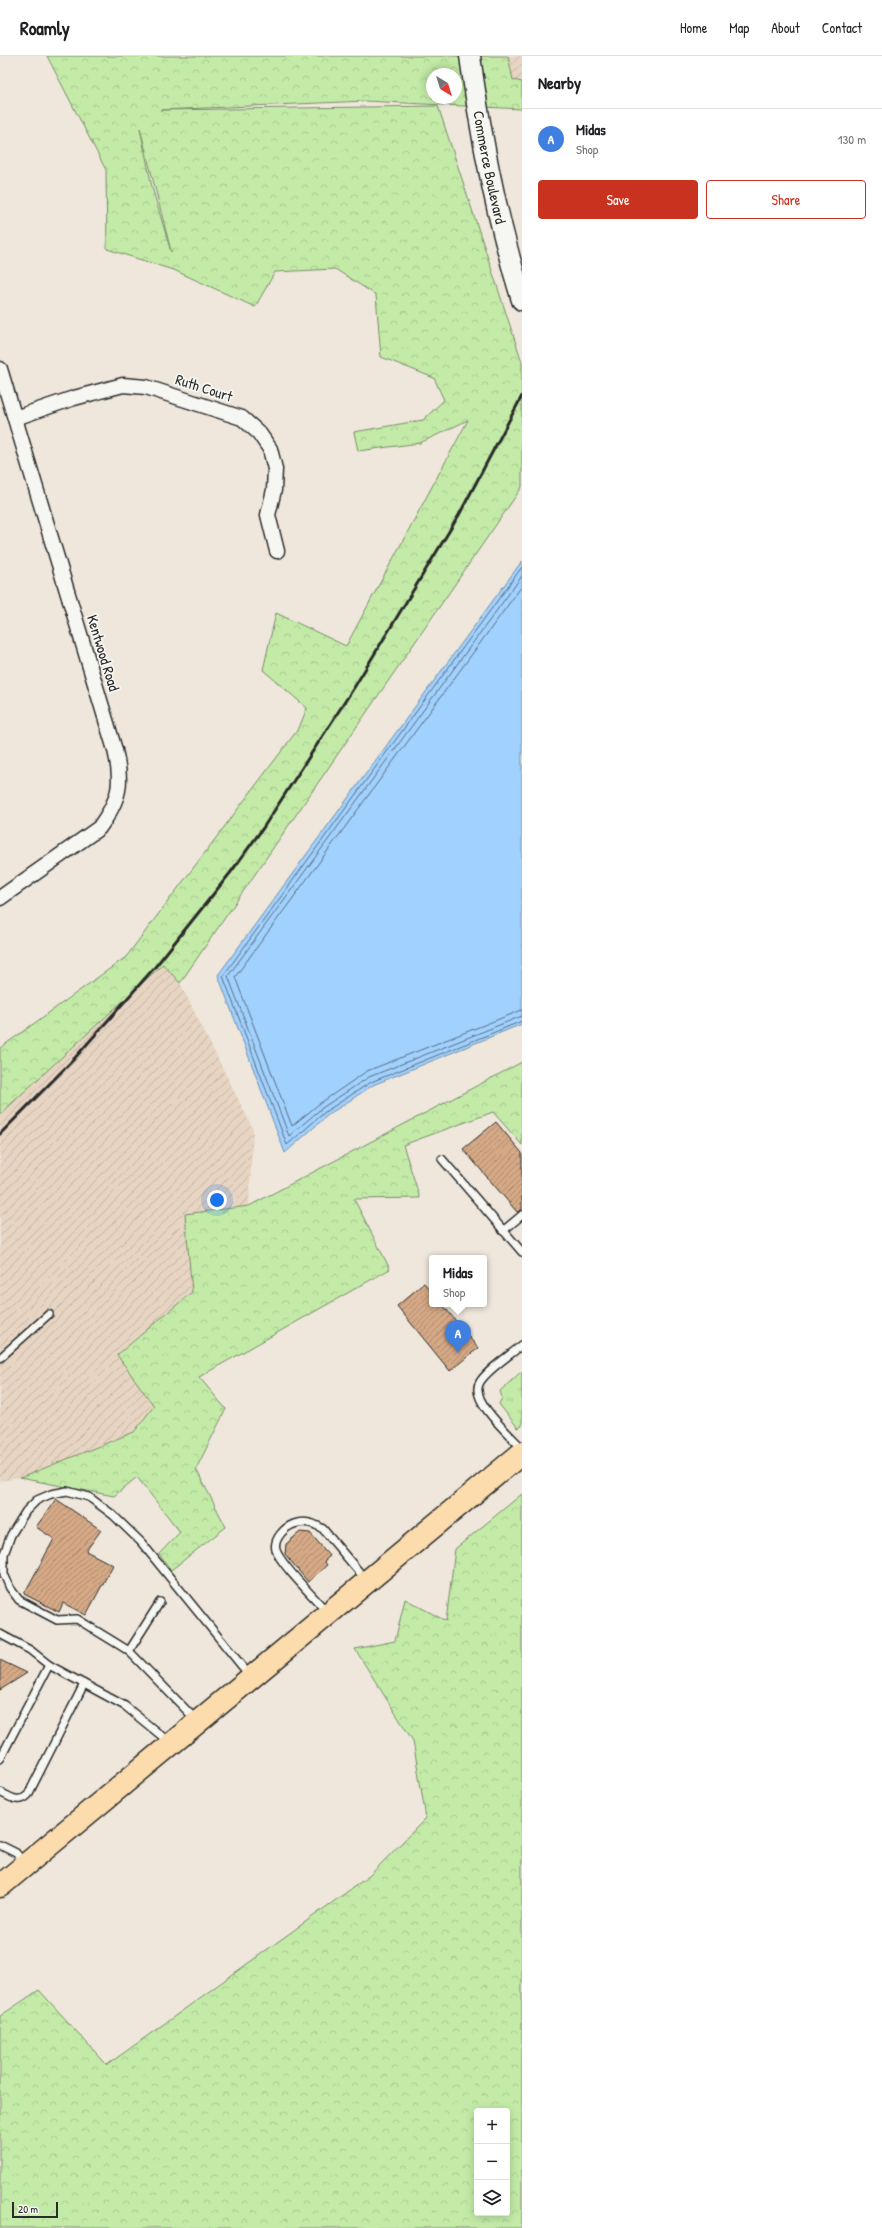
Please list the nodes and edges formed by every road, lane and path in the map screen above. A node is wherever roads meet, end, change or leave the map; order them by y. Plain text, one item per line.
1 (470, 56) edge
2 (522, 300) edge
3 (0, 369) edge
4 (15, 418) junction
5 (277, 551) dead end
6 (0, 898) edge
7 (442, 1159) dead end
8 (522, 1215) edge
9 (503, 1231) junction
10 (522, 1252) edge
11 (49, 1314) dead end
12 (522, 1345) edge
13 (0, 1358) edge
14 (522, 1448) edge
15 (522, 1454) edge
16 (368, 1582) junction
17 (160, 1602) dead end
18 (329, 1614) junction
19 (0, 1634) edge
20 (129, 1651) junction
21 (49, 1665) junction
22 (251, 1677) junction
23 (84, 1684) junction
24 (198, 1722) junction
25 (171, 1744) junction
26 (0, 1759) edge
27 (0, 1792) edge
28 (0, 1845) edge
29 (25, 1865) junction
30 (0, 1886) edge

1 - 2 main road, Commerce Boulevard
3 - 4 street, Kentwood Road
4 - 5 street, Ruth Court
4 - 6 street, Kentwood Road
7 - 9 lane
8 - 9 lane
9 - 10 lane
11 - 13 lane
12 - 14 lane
15 - 16 main road
16 - 18 main road
16 - 18 lane
17 - 20 lane
18 - 22 main road
19 - 21 lane
20 - 22 lane
20 - 24 lane
21 - 23 lane
21 - 26 lane
22 - 24 main road
23 - 25 lane
23 - 27 lane
24 - 25 main road
25 - 29 main road
28 - 29 lane
29 - 30 main road

